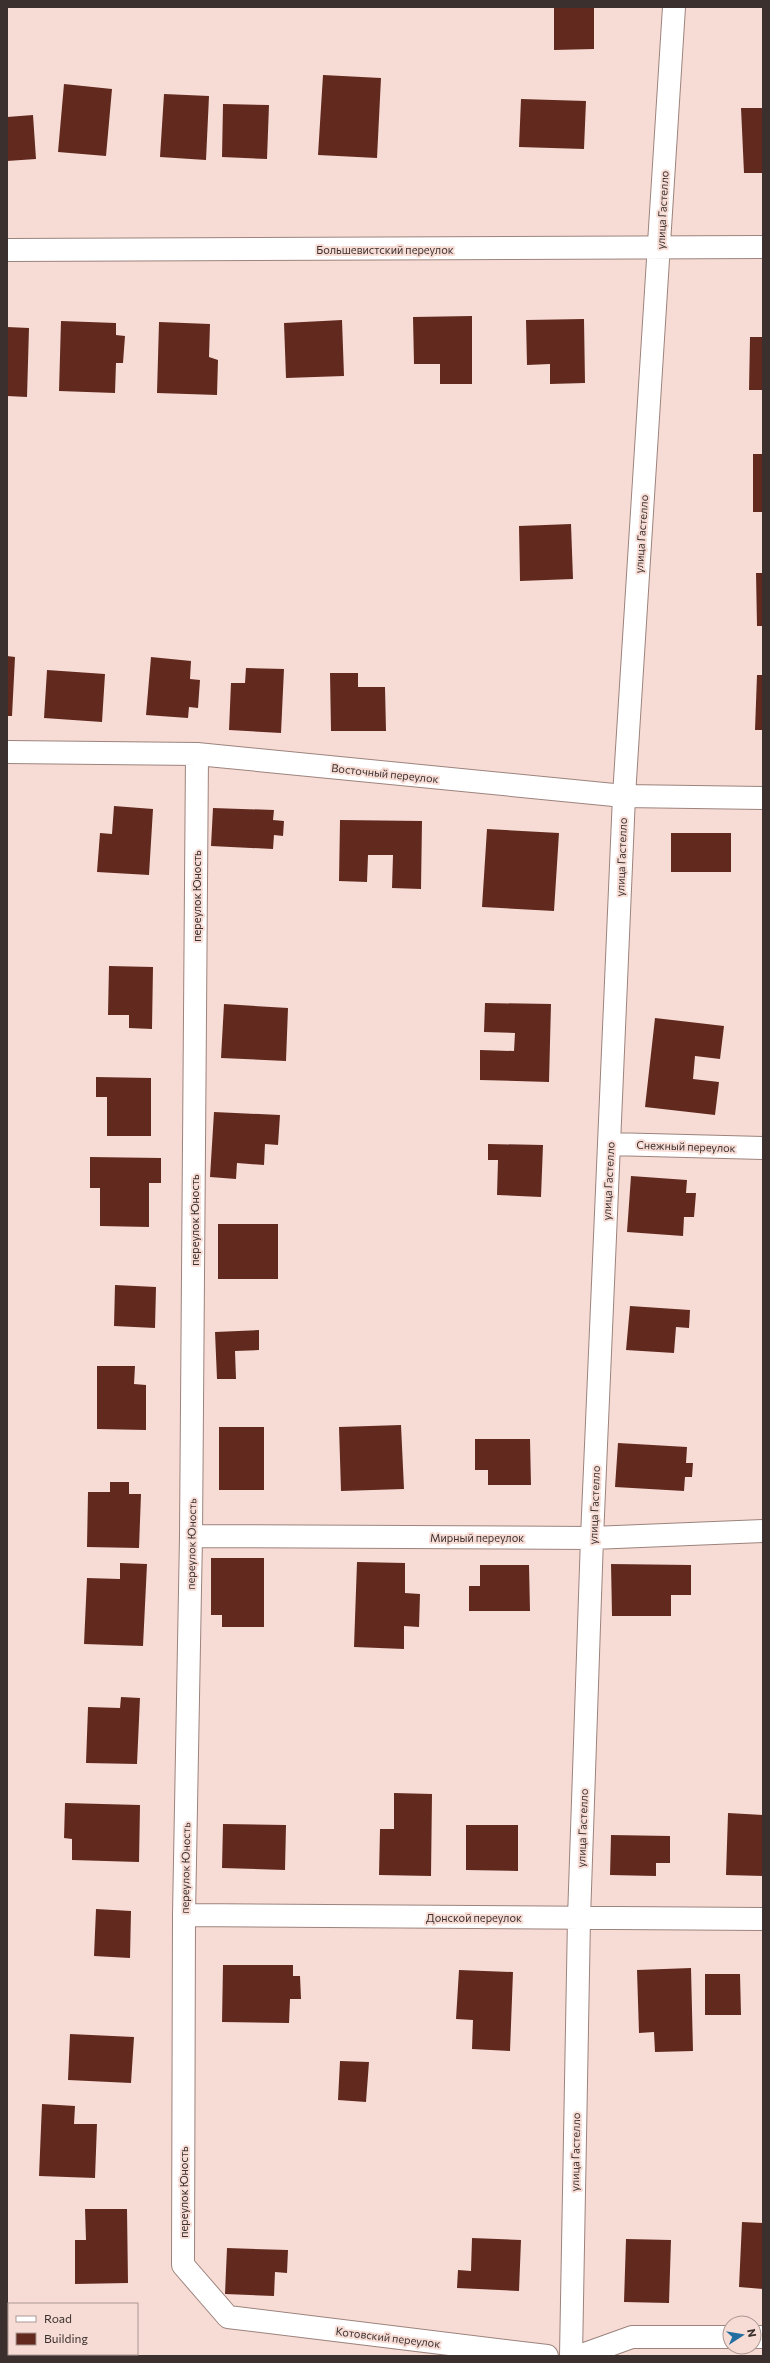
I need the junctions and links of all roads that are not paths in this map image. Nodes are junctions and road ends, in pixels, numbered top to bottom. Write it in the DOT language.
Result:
graph roads {
  1 [pos="674,7"];
  2 [pos="763,247"];
  3 [pos="660,248"];
  4 [pos="7,250"];
  5 [pos="7,752"];
  6 [pos="197,754"];
  7 [pos="624,796"];
  8 [pos="763,798"];
  9 [pos="610,1144"];
  10 [pos="763,1148"];
  11 [pos="763,1531"];
  12 [pos="191,1536"];
  13 [pos="592,1538"];
  14 [pos="184,1915"];
  15 [pos="579,1918"];
  16 [pos="763,1919"];
  17 [pos="228,2317"];
  18 [pos="722,2337"];
  19 [pos="547,2356"];
  20 [pos="571,2356"];
  21 [pos="579,2356"];
  1 -- 3 [label="street, улица Гастелло"];
  2 -- 3 [label="street, Большевистский переулок"];
  3 -- 4 [label="street, Большевистский переулок"];
  3 -- 7 [label="street, улица Гастелло"];
  5 -- 6 [label="street, Восточный переулок"];
  6 -- 7 [label="street, Восточный переулок"];
  6 -- 12 [label="street, переулок Юность"];
  7 -- 8 [label="street, Восточный переулок"];
  7 -- 9 [label="street, улица Гастелло"];
  9 -- 10 [label="street, Снежный переулок"];
  9 -- 13 [label="street, улица Гастелло"];
  11 -- 13 [label="street, Мирный переулок"];
  12 -- 13 [label="street, Мирный переулок"];
  12 -- 14 [label="street, переулок Юность"];
  13 -- 15 [label="street, улица Гастелло"];
  14 -- 15 [label="street, Донской переулок"];
  14 -- 17 [label="street, переулок Юность"];
  15 -- 16 [label="street, Донской переулок"];
  15 -- 20 [label="street, улица Гастелло"];
  17 -- 19 [label="street, Котовский переулок"];
  18 -- 21 [label="street"];
}
